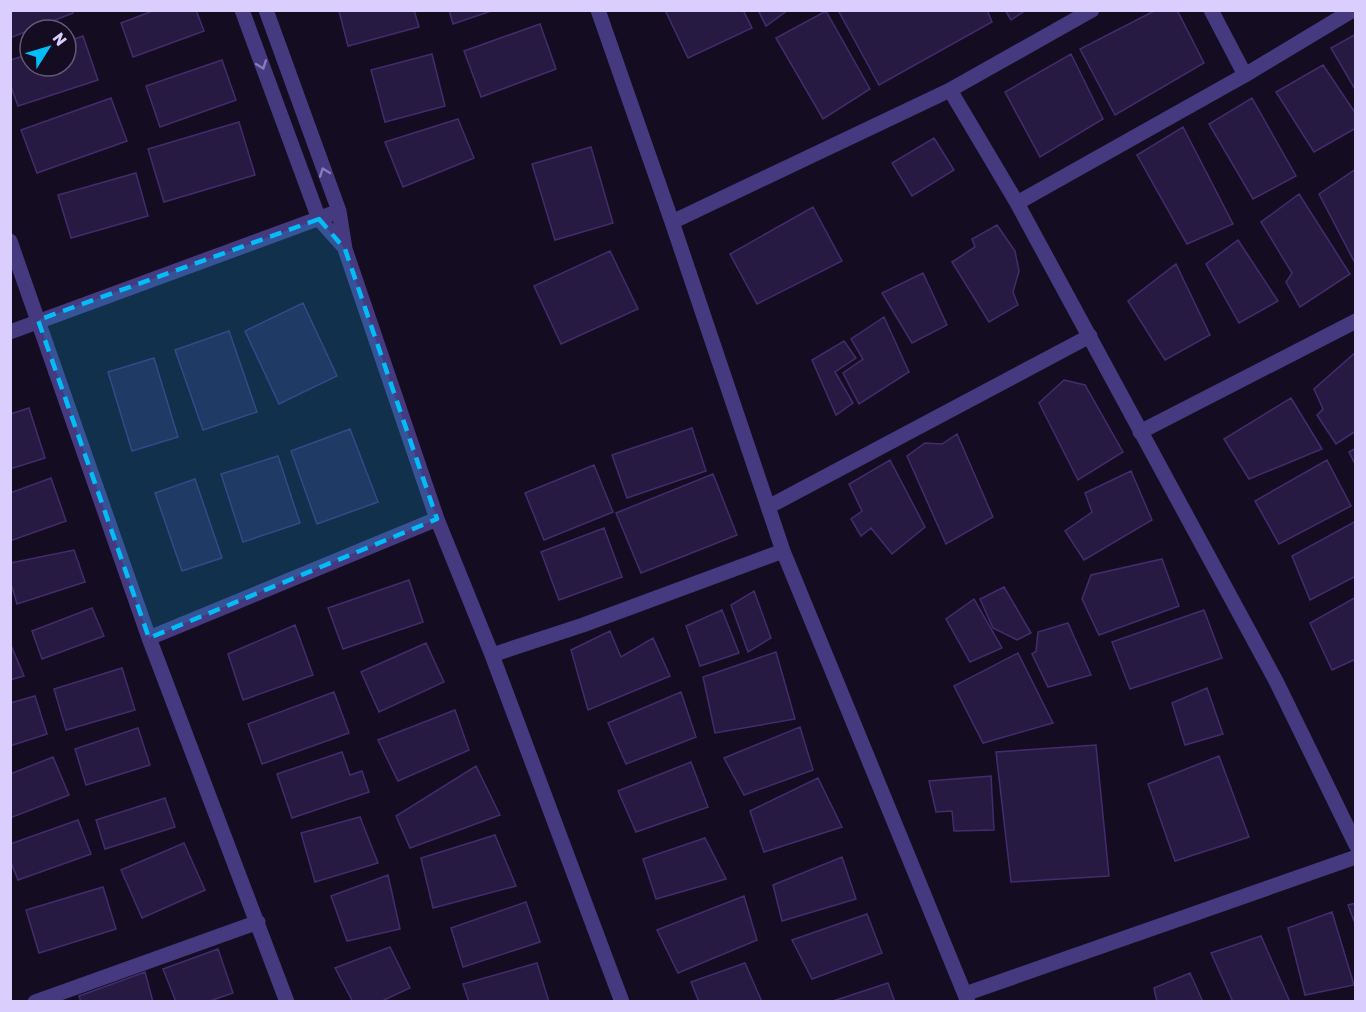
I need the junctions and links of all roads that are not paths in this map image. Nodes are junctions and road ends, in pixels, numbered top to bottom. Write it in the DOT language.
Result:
graph roads {
  1 [pos="242,10"];
  2 [pos="266,10"];
  3 [pos="598,10"];
  4 [pos="1092,10"];
  5 [pos="1211,10"];
  6 [pos="1353,10"];
  7 [pos="1245,75"];
  8 [pos="950,90"];
  9 [pos="1017,203"];
  10 [pos="339,211"];
  11 [pos="319,219"];
  12 [pos="672,222"];
  13 [pos="10,241"];
  14 [pos="345,249"];
  15 [pos="38,321"];
  16 [pos="1356,321"];
  17 [pos="10,332"];
  18 [pos="1089,336"];
  19 [pos="1140,432"];
  20 [pos="768,507"];
  21 [pos="437,519"];
  22 [pos="783,551"];
  23 [pos="149,638"];
  24 [pos="492,655"];
  25 [pos="1356,845"];
  26 [pos="1356,857"];
  27 [pos="258,922"];
  28 [pos="966,998"];
  29 [pos="35,1002"];
  30 [pos="287,1002"];
  31 [pos="622,1002"];
  1 -- 11 [label="street, one-way"];
  10 -- 2 [label="street, one-way"];
  3 -- 12 [label="street"];
  4 -- 8 [label="street"];
  5 -- 7 [label="street"];
  6 -- 7 [label="street"];
  7 -- 9 [label="street"];
  8 -- 9 [label="street"];
  8 -- 12 [label="street"];
  9 -- 18 [label="street"];
  10 -- 11 [label="street"];
  10 -- 14 [label="street"];
  11 -- 14 [label="street"];
  11 -- 15 [label="street"];
  12 -- 20 [label="street"];
  13 -- 15 [label="street"];
  14 -- 21 [label="street"];
  15 -- 17 [label="street"];
  15 -- 23 [label="street"];
  16 -- 19 [label="street"];
  18 -- 19 [label="street"];
  18 -- 20 [label="street"];
  19 -- 25 [label="street"];
  20 -- 22 [label="street"];
  21 -- 23 [label="street"];
  21 -- 24 [label="street"];
  22 -- 24 [label="street"];
  22 -- 28 [label="street"];
  23 -- 27 [label="street"];
  24 -- 31 [label="street"];
  26 -- 28 [label="street"];
  27 -- 29 [label="street"];
  27 -- 30 [label="street"];
}
